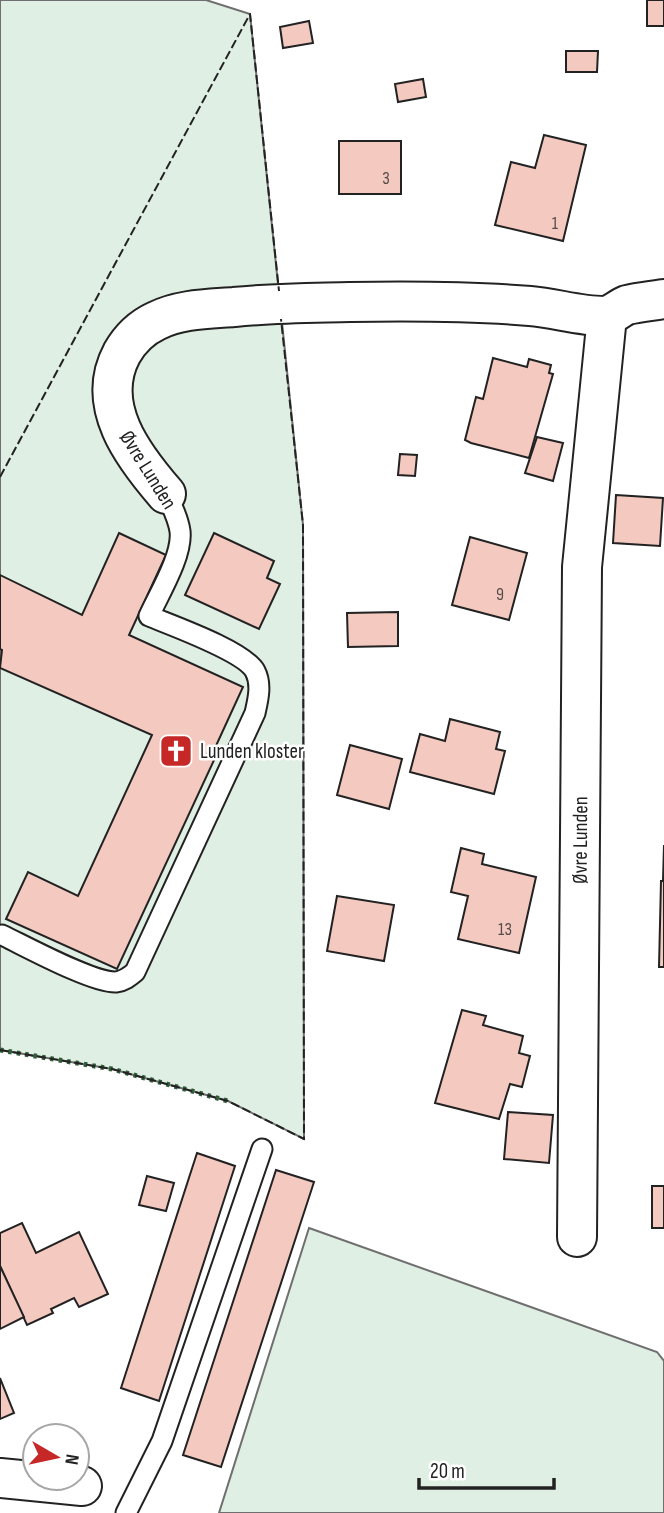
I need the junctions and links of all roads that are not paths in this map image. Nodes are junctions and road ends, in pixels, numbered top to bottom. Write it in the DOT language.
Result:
graph roads {
  1 [pos="664,299"];
  2 [pos="607,316"];
  3 [pos="166,494"];
  4 [pos="2,935"];
  5 [pos="262,1149"];
  6 [pos="578,1237"];
  7 [pos="0,1478"];
  8 [pos="21,1480"];
  9 [pos="126,1513"];
  1 -- 2 [label="street, Øvre Lunden"];
  2 -- 3 [label="street, Øvre Lunden"];
  2 -- 6 [label="street, Øvre Lunden"];
  3 -- 4 [label="lane, Øvre Lunden"];
  5 -- 9 [label="lane"];
  7 -- 8 [label="street"];
}
